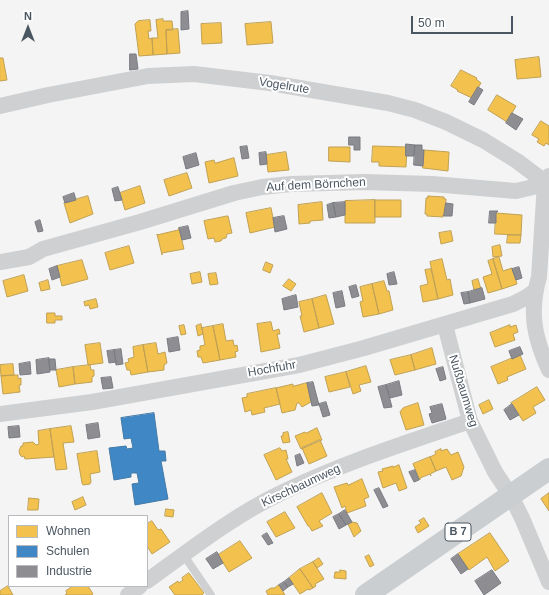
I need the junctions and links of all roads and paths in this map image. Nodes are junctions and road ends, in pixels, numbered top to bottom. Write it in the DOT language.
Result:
graph roads {
  1 [pos="0,106"];
  2 [pos="548,181"];
  3 [pos="0,262"];
  4 [pos="535,291"];
  5 [pos="445,325"];
  6 [pos="549,370"];
  7 [pos="0,414"];
  8 [pos="470,421"];
  9 [pos="549,469"];
  10 [pos="511,496"];
  11 [pos="183,554"];
  12 [pos="148,580"];
  13 [pos="549,582"];
  14 [pos="139,587"];
  15 [pos="128,595"];
  16 [pos="211,595"];
  17 [pos="366,595"];
  1 -- 2 [label="street, Vogelrute"];
  2 -- 3 [label="street, Auf dem Börnchen"];
  2 -- 4 [label="street"];
  4 -- 5 [label="street, Hochfuhr"];
  4 -- 6 [label="street"];
  5 -- 7 [label="street, Hochfuhr"];
  5 -- 8 [label="street, Nußbaumweg"];
  8 -- 10 [label="street, Nußbaumweg"];
  8 -- 11 [label="street, Kirschbaumweg"];
  9 -- 10 [label="main road, B 7"];
  10 -- 13 [label="street, Nußbaumweg"];
  10 -- 17 [label="main road, B 7"];
  11 -- 12 [label="street, Kirschbaumweg"];
  11 -- 16 [label="lane"];
  14 -- 15 [label="street"];
}
